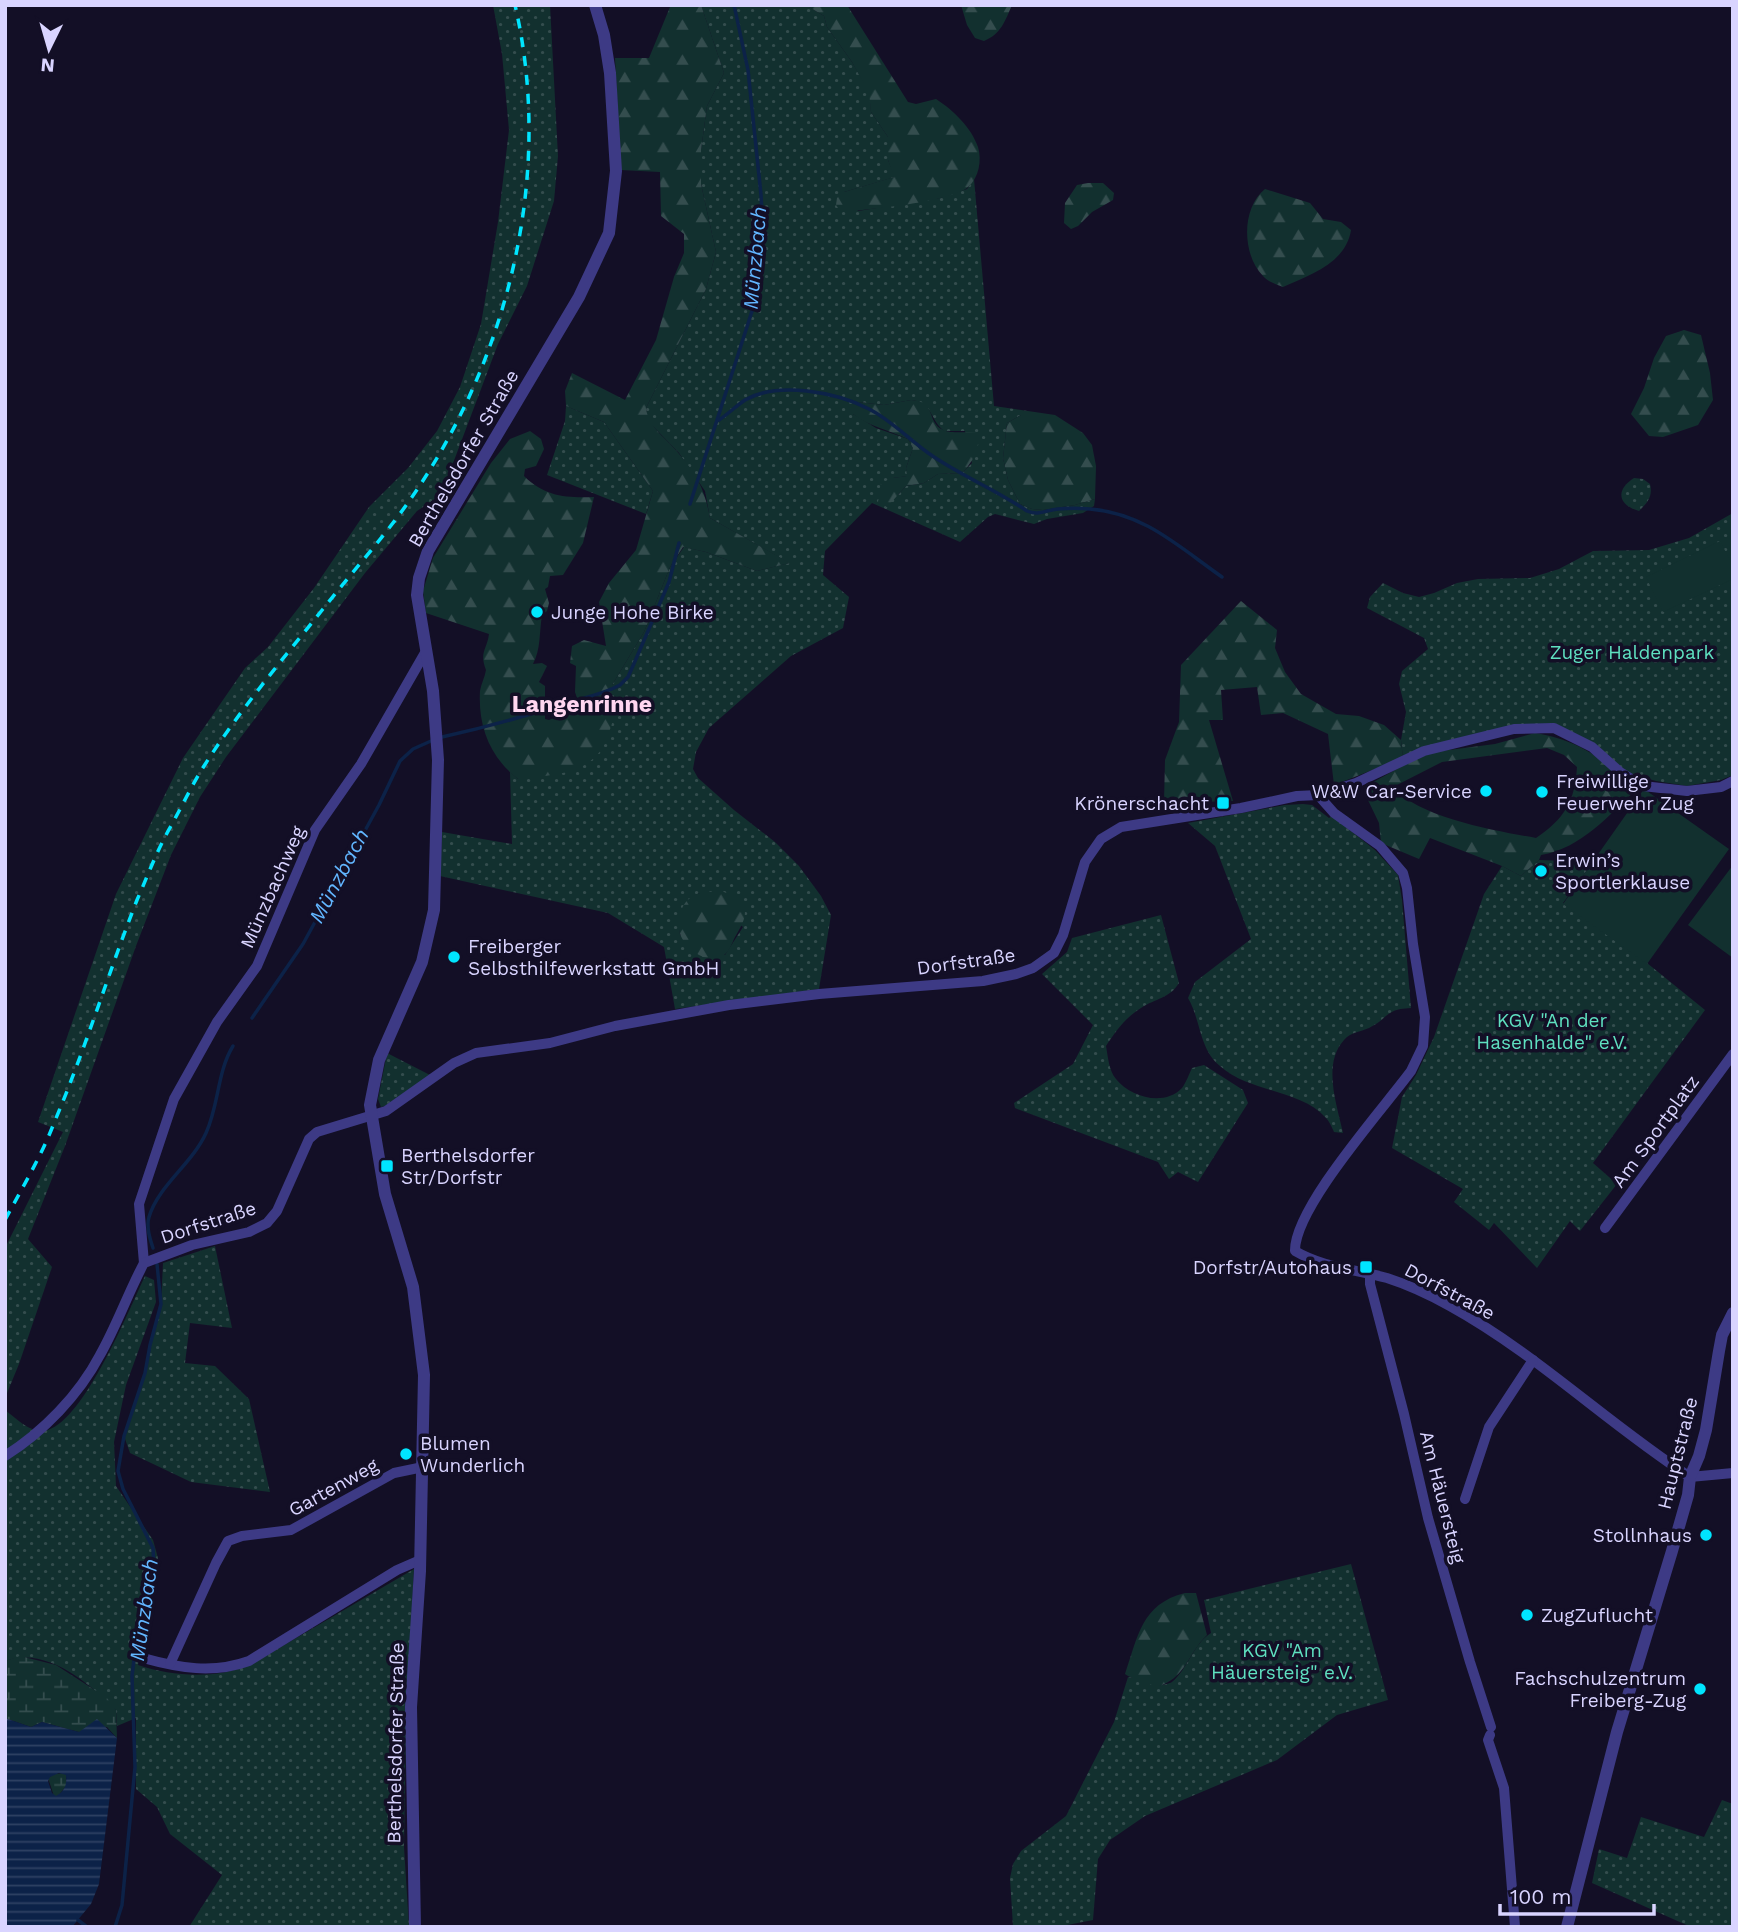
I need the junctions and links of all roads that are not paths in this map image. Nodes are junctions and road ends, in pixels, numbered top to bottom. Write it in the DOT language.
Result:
graph roads {
  1 [pos="595,5"];
  2 [pos="426,651"];
  3 [pos="1733,781"];
  4 [pos="1318,795"];
  5 [pos="1733,1054"];
  6 [pos="371,1116"];
  7 [pos="1605,1228"];
  8 [pos="147,1261"];
  9 [pos="1370,1274"];
  10 [pos="1733,1313"];
  11 [pos="1533,1360"];
  12 [pos="5,1456"];
  13 [pos="423,1467"];
  14 [pos="1733,1473"];
  15 [pos="1690,1477"];
  16 [pos="1465,1499"];
  17 [pos="420,1560"];
  18 [pos="142,1658"];
  19 [pos="170,1664"];
  20 [pos="415,1927"];
  21 [pos="1515,1927"];
  22 [pos="1567,1927"];
  1 -- 2 [label="street, Berthelsdorfer Straße"];
  2 -- 6 [label="street, Berthelsdorfer Straße"];
  2 -- 8 [label="street, Münzbachweg"];
  3 -- 4 [label="street"];
  4 -- 6 [label="street, Dorfstraße"];
  4 -- 9 [label="street, Dorfstraße"];
  5 -- 7 [label="street, Am Sportplatz"];
  6 -- 8 [label="street, Dorfstraße"];
  6 -- 13 [label="street, Berthelsdorfer Straße"];
  8 -- 12 [label="street, Dorfstraße"];
  9 -- 11 [label="street, Dorfstraße"];
  9 -- 21 [label="street, Am Häuersteig"];
  10 -- 15 [label="street, Hauptstraße"];
  11 -- 15 [label="street, Dorfstraße"];
  11 -- 16 [label="street"];
  13 -- 17 [label="street, Berthelsdorfer Straße"];
  13 -- 19 [label="street, Gartenweg"];
  14 -- 15 [label="street"];
  15 -- 22 [label="street, Hauptstraße"];
  17 -- 19 [label="street"];
  17 -- 20 [label="street, Berthelsdorfer Straße"];
  18 -- 19 [label="street"];
}
